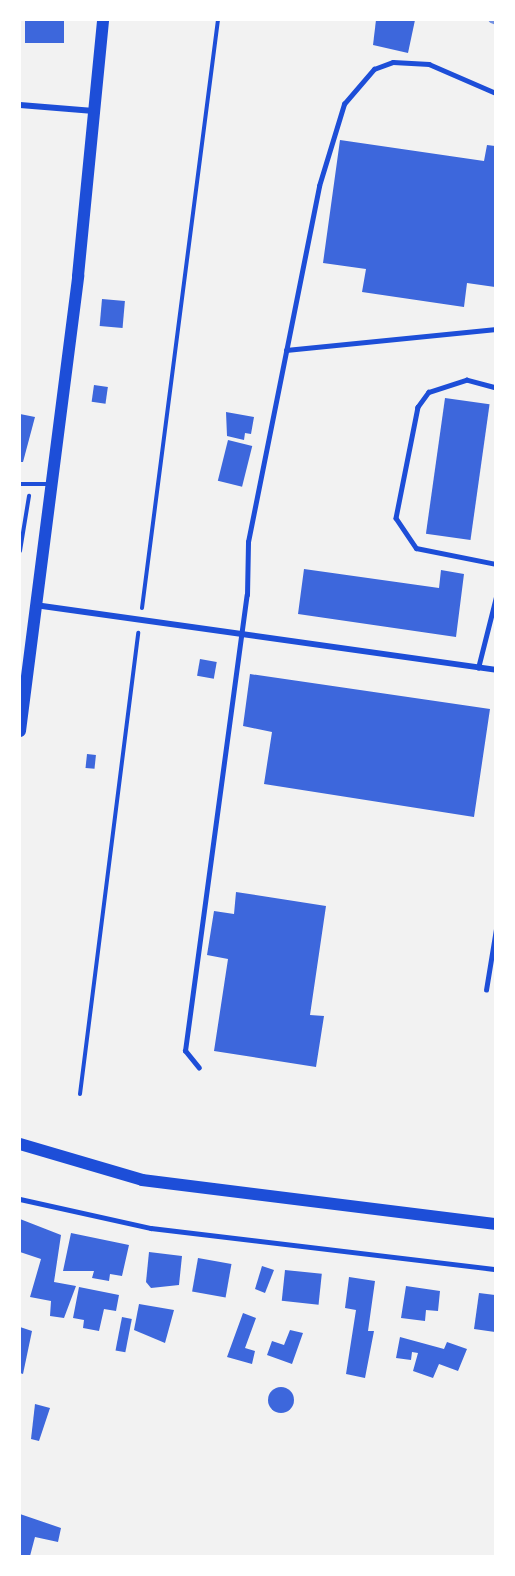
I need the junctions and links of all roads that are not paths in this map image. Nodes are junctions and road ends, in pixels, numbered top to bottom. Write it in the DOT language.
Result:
graph roads {
  1 [pos="104,20"];
  2 [pos="495,93"];
  3 [pos="20,105"];
  4 [pos="96,111"];
  5 [pos="495,329"];
  6 [pos="286,350"];
  7 [pos="495,388"];
  8 [pos="20,484"];
  9 [pos="50,484"];
  10 [pos="495,564"];
  11 [pos="495,597"];
  12 [pos="34,605"];
  13 [pos="242,632"];
  14 [pos="477,668"];
  15 [pos="495,670"];
  16 [pos="20,731"];
  17 [pos="495,929"];
  18 [pos="486,990"];
  19 [pos="199,1068"];
  20 [pos="20,1144"];
  21 [pos="20,1199"];
  22 [pos="495,1224"];
  23 [pos="495,1269"];
  1 -- 4 [label="main road"];
  2 -- 6 [label="lane"];
  3 -- 4 [label="street"];
  4 -- 9 [label="main road"];
  5 -- 6 [label="lane"];
  6 -- 13 [label="lane"];
  7 -- 10 [label="lane"];
  8 -- 9 [label="lane"];
  9 -- 12 [label="main road"];
  11 -- 14 [label="lane"];
  12 -- 13 [label="street"];
  12 -- 16 [label="main road"];
  13 -- 14 [label="street"];
  13 -- 19 [label="lane"];
  14 -- 15 [label="street"];
  17 -- 18 [label="lane"];
  20 -- 22 [label="main road"];
  21 -- 23 [label="lane"];
}
